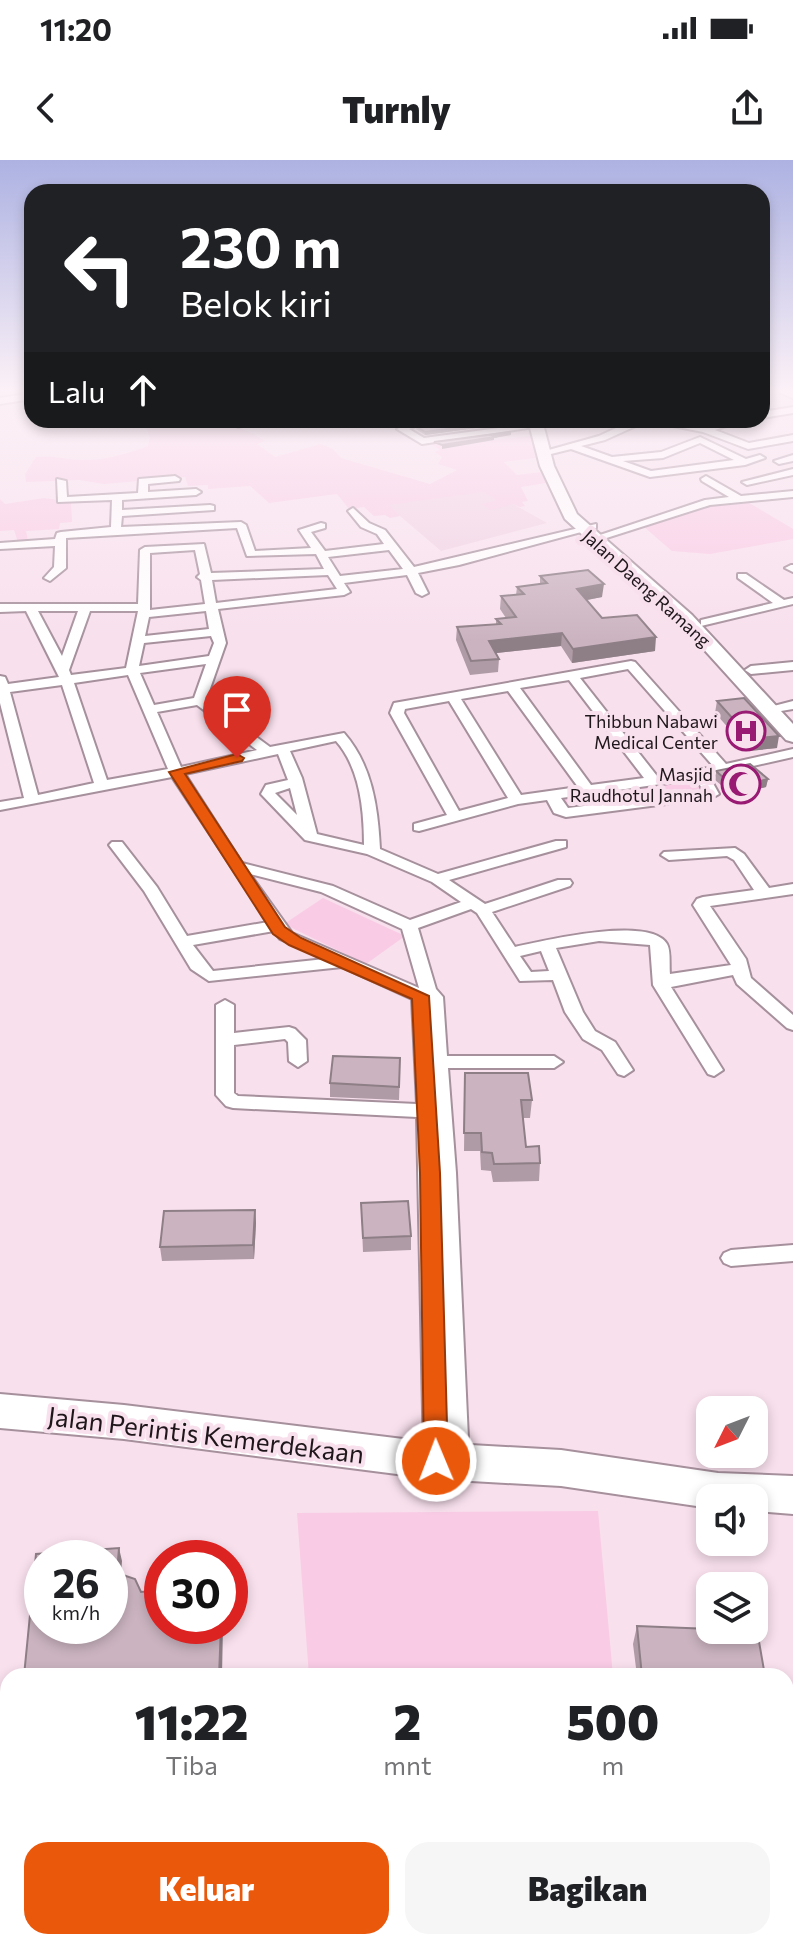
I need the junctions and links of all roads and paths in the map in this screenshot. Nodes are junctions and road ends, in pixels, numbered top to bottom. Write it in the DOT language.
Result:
graph roads {
  1 [pos="556,474"];
  2 [pos="706,474"];
  3 [pos="782,474"];
  4 [pos="175,479"];
  5 [pos="61,481"];
  6 [pos="99,484"];
  7 [pos="196,492"];
  8 [pos="793,494"];
  9 [pos="143,495"];
  10 [pos="117,497"];
  11 [pos="100,498"];
  12 [pos="768,498"];
  13 [pos="739,499"];
  14 [pos="210,508"];
  15 [pos="353,511"];
  16 [pos="117,513"];
  17 [pos="321,526"];
  18 [pos="116,530"];
  19 [pos="592,532"];
  20 [pos="60,542"];
  21 [pos="0,546"];
  22 [pos="392,546"];
  23 [pos="320,553"];
  24 [pos="411,571"];
  25 [pos="333,576"];
  26 [pos="742,576"];
  27 [pos="203,577"];
  28 [pos="50,578"];
  29 [pos="422,593"];
  30 [pos="787,602"];
  31 [pos="209,605"];
  32 [pos="30,607"];
  33 [pos="85,607"];
  34 [pos="0,608"];
  35 [pos="682,609"];
  36 [pos="144,611"];
  37 [pos="705,623"];
  38 [pos="216,632"];
  39 [pos="138,640"];
  40 [pos="718,645"];
  41 [pos="214,659"];
  42 [pos="793,666"];
  43 [pos="132,669"];
  44 [pos="751,670"];
  45 [pos="571,674"];
  46 [pos="65,675"];
  47 [pos="511,685"];
  48 [pos="1,686"];
  49 [pos="453,697"];
  50 [pos="199,701"];
  51 [pos="785,709"];
  52 [pos="148,710"];
  53 [pos="793,736"];
  54 [pos="275,750"];
  55 [pos="793,753"];
  56 [pos="722,768"];
  57 [pos="176,772"];
  58 [pos="701,774"];
  59 [pos="654,781"];
  60 [pos="296,782"];
  61 [pos="102,785"];
  62 [pos="587,789"];
  63 [pos="552,794"];
  64 [pos="517,800"];
  65 [pos="32,801"];
  66 [pos="0,806"];
  67 [pos="455,817"];
  68 [pos="419,827"];
  69 [pos="310,837"];
  70 [pos="561,844"];
  71 [pos="117,845"];
  72 [pos="372,851"];
  73 [pos="669,855"];
  74 [pos="236,866"];
  75 [pos="437,879"];
  76 [pos="564,883"];
  77 [pos="793,889"];
  78 [pos="763,891"];
  79 [pos="478,906"];
  80 [pos="276,926"];
  81 [pos="409,926"];
  82 [pos="184,941"];
  83 [pos="547,945"];
  84 [pos="510,953"];
  85 [pos="340,963"];
  86 [pos="740,969"];
  87 [pos="559,975"];
  88 [pos="662,985"];
  89 [pos="427,994"];
  90 [pos="225,1005"];
  91 [pos="793,1024"];
  92 [pos="226,1040"];
  93 [pos="298,1061"];
  94 [pos="438,1062"];
  95 [pos="554,1062"];
  96 [pos="624,1070"];
  97 [pos="714,1070"];
  98 [pos="432,1103"];
  99 [pos="793,1253"];
  100 [pos="731,1258"];
  101 [pos="0,1411"];
  102 [pos="446,1461"];
  103 [pos="793,1495"];
  1 -- 19 [label="main road, Jalan Daeng Ramang"];
  2 -- 13 [label="street"];
  3 -- 12 [label="street"];
  4 -- 9 [label="street"];
  5 -- 11 [label="street"];
  6 -- 11 [label="street"];
  7 -- 9 [label="street"];
  8 -- 12 [label="street"];
  9 -- 10 [label="street"];
  10 -- 11 [label="street"];
  10 -- 16 [label="street"];
  12 -- 13 [label="street"];
  13 -- 19 [label="street"];
  14 -- 16 [label="street"];
  15 -- 22 [label="street"];
  16 -- 18 [label="street"];
  17 -- 23 [label="street"];
  18 -- 20 [label="street"];
  18 -- 23 [label="street"];
  19 -- 24 [label="street"];
  19 -- 35 [label="main road, Jalan Daeng Ramang"];
  20 -- 21 [label="street"];
  20 -- 28 [label="street"];
  22 -- 23 [label="street"];
  22 -- 24 [label="street"];
  23 -- 25 [label="street"];
  24 -- 25 [label="street"];
  24 -- 29 [label="street"];
  25 -- 27 [label="street"];
  25 -- 31 [label="street"];
  26 -- 30 [label="street"];
  27 -- 31 [label="street"];
  27 -- 36 [label="street"];
  30 -- 37 [label="street"];
  31 -- 36 [label="street"];
  31 -- 38 [label="street"];
  32 -- 33 [label="street"];
  32 -- 34 [label="street"];
  32 -- 46 [label="street"];
  33 -- 36 [label="street"];
  33 -- 46 [label="street"];
  35 -- 37 [label="main road, Jalan Daeng Ramang"];
  35 -- 40 [label="main road, Jalan Daeng Ramang"];
  36 -- 39 [label="street"];
  37 -- 40 [label="main road, Jalan Daeng Ramang"];
  38 -- 39 [label="street"];
  38 -- 41 [label="street"];
  39 -- 43 [label="street"];
  40 -- 44 [label="main road, Jalan Daeng Ramang"];
  40 -- 51 [label="main road, Jalan Daeng Ramang"];
  41 -- 43 [label="street"];
  41 -- 50 [label="street"];
  42 -- 44 [label="street"];
  43 -- 46 [label="street"];
  43 -- 52 [label="street"];
  44 -- 51 [label="main road, Jalan Daeng Ramang"];
  45 -- 47 [label="street"];
  45 -- 56 [label="street"];
  45 -- 59 [label="street"];
  46 -- 48 [label="street"];
  46 -- 61 [label="street"];
  47 -- 49 [label="street"];
  47 -- 62 [label="street"];
  48 -- 65 [label="street"];
  49 -- 64 [label="street"];
  49 -- 67 [label="street"];
  50 -- 52 [label="street"];
  50 -- 54 [label="street"];
  51 -- 53 [label="main road, Jalan Daeng Ramang"];
  52 -- 57 [label="street"];
  54 -- 57 [label="street"];
  54 -- 60 [label="street"];
  54 -- 72 [label="street"];
  55 -- 56 [label="street"];
  56 -- 58 [label="street"];
  57 -- 61 [label="street"];
  57 -- 74 [label="street"];
  58 -- 59 [label="street"];
  58 -- 63 [label="street"];
  59 -- 62 [label="street"];
  60 -- 69 [label="street"];
  60 -- 69 [label="street"];
  61 -- 65 [label="street"];
  62 -- 63 [label="street"];
  63 -- 64 [label="street"];
  64 -- 67 [label="street"];
  65 -- 66 [label="street"];
  67 -- 68 [label="street"];
  69 -- 72 [label="street"];
  70 -- 75 [label="street"];
  71 -- 82 [label="street"];
  72 -- 75 [label="street"];
  73 -- 78 [label="street"];
  74 -- 80 [label="street"];
  74 -- 81 [label="street"];
  75 -- 79 [label="street"];
  76 -- 79 [label="street"];
  77 -- 78 [label="street"];
  78 -- 86 [label="street"];
  79 -- 81 [label="street"];
  79 -- 84 [label="street"];
  80 -- 82 [label="street"];
  80 -- 85 [label="street"];
  81 -- 89 [label="street"];
  82 -- 85 [label="street"];
  83 -- 84 [label="street"];
  83 -- 87 [label="street"];
  83 -- 88 [label="street"];
  84 -- 87 [label="street"];
  85 -- 89 [label="street"];
  86 -- 88 [label="street"];
  86 -- 91 [label="street"];
  87 -- 96 [label="street"];
  88 -- 97 [label="street"];
  89 -- 94 [label="street"];
  89 -- 98 [label="street"];
  90 -- 92 [label="street"];
  92 -- 93 [label="street"];
  92 -- 98 [label="street"];
  94 -- 95 [label="street"];
  94 -- 98 [label="street"];
  98 -- 102 [label="street"];
  99 -- 100 [label="street"];
  101 -- 102 [label="highway, Jalan Perintis Kemerdekaan"];
  102 -- 103 [label="highway, Jalan Perintis Kemerdekaan"];
}
